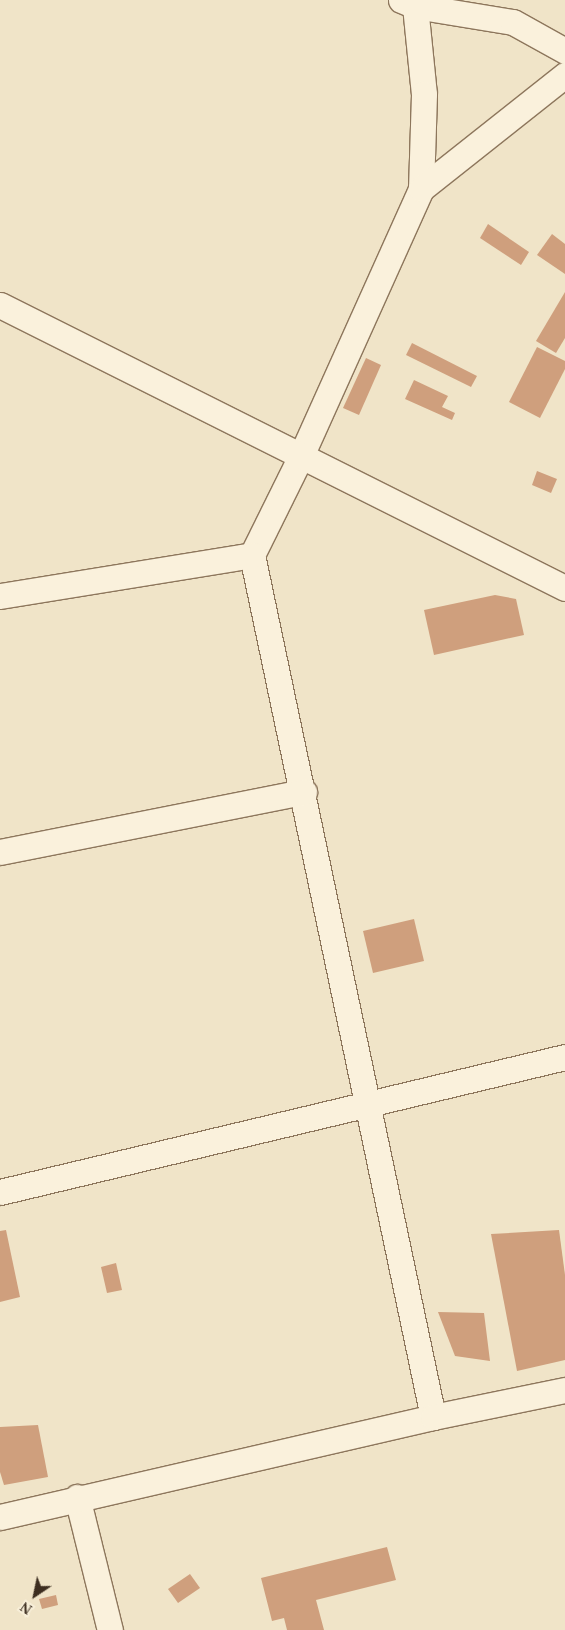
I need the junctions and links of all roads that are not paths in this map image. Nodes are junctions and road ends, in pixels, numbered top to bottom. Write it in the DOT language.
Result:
graph roads {
  1 [pos="408,3"];
  2 [pos="565,51"];
  3 [pos="565,76"];
  4 [pos="420,189"];
  5 [pos="0,305"];
  6 [pos="301,456"];
  7 [pos="252,555"];
  8 [pos="565,588"];
  9 [pos="0,596"];
  10 [pos="304,792"];
  11 [pos="0,852"];
  12 [pos="565,1058"];
  13 [pos="368,1106"];
  14 [pos="0,1192"];
  15 [pos="565,1390"];
  16 [pos="433,1417"];
  17 [pos="77,1497"];
  18 [pos="0,1516"];
  19 [pos="110,1630"];
  1 -- 2 [label="street"];
  1 -- 4 [label="street"];
  3 -- 4 [label="street"];
  4 -- 6 [label="street"];
  5 -- 6 [label="street"];
  6 -- 7 [label="street"];
  6 -- 8 [label="street"];
  7 -- 9 [label="street"];
  7 -- 10 [label="street"];
  10 -- 11 [label="street"];
  10 -- 13 [label="street"];
  12 -- 13 [label="street"];
  13 -- 14 [label="street"];
  13 -- 16 [label="street"];
  15 -- 16 [label="street"];
  16 -- 17 [label="street"];
  17 -- 18 [label="street"];
  17 -- 19 [label="street"];
}
